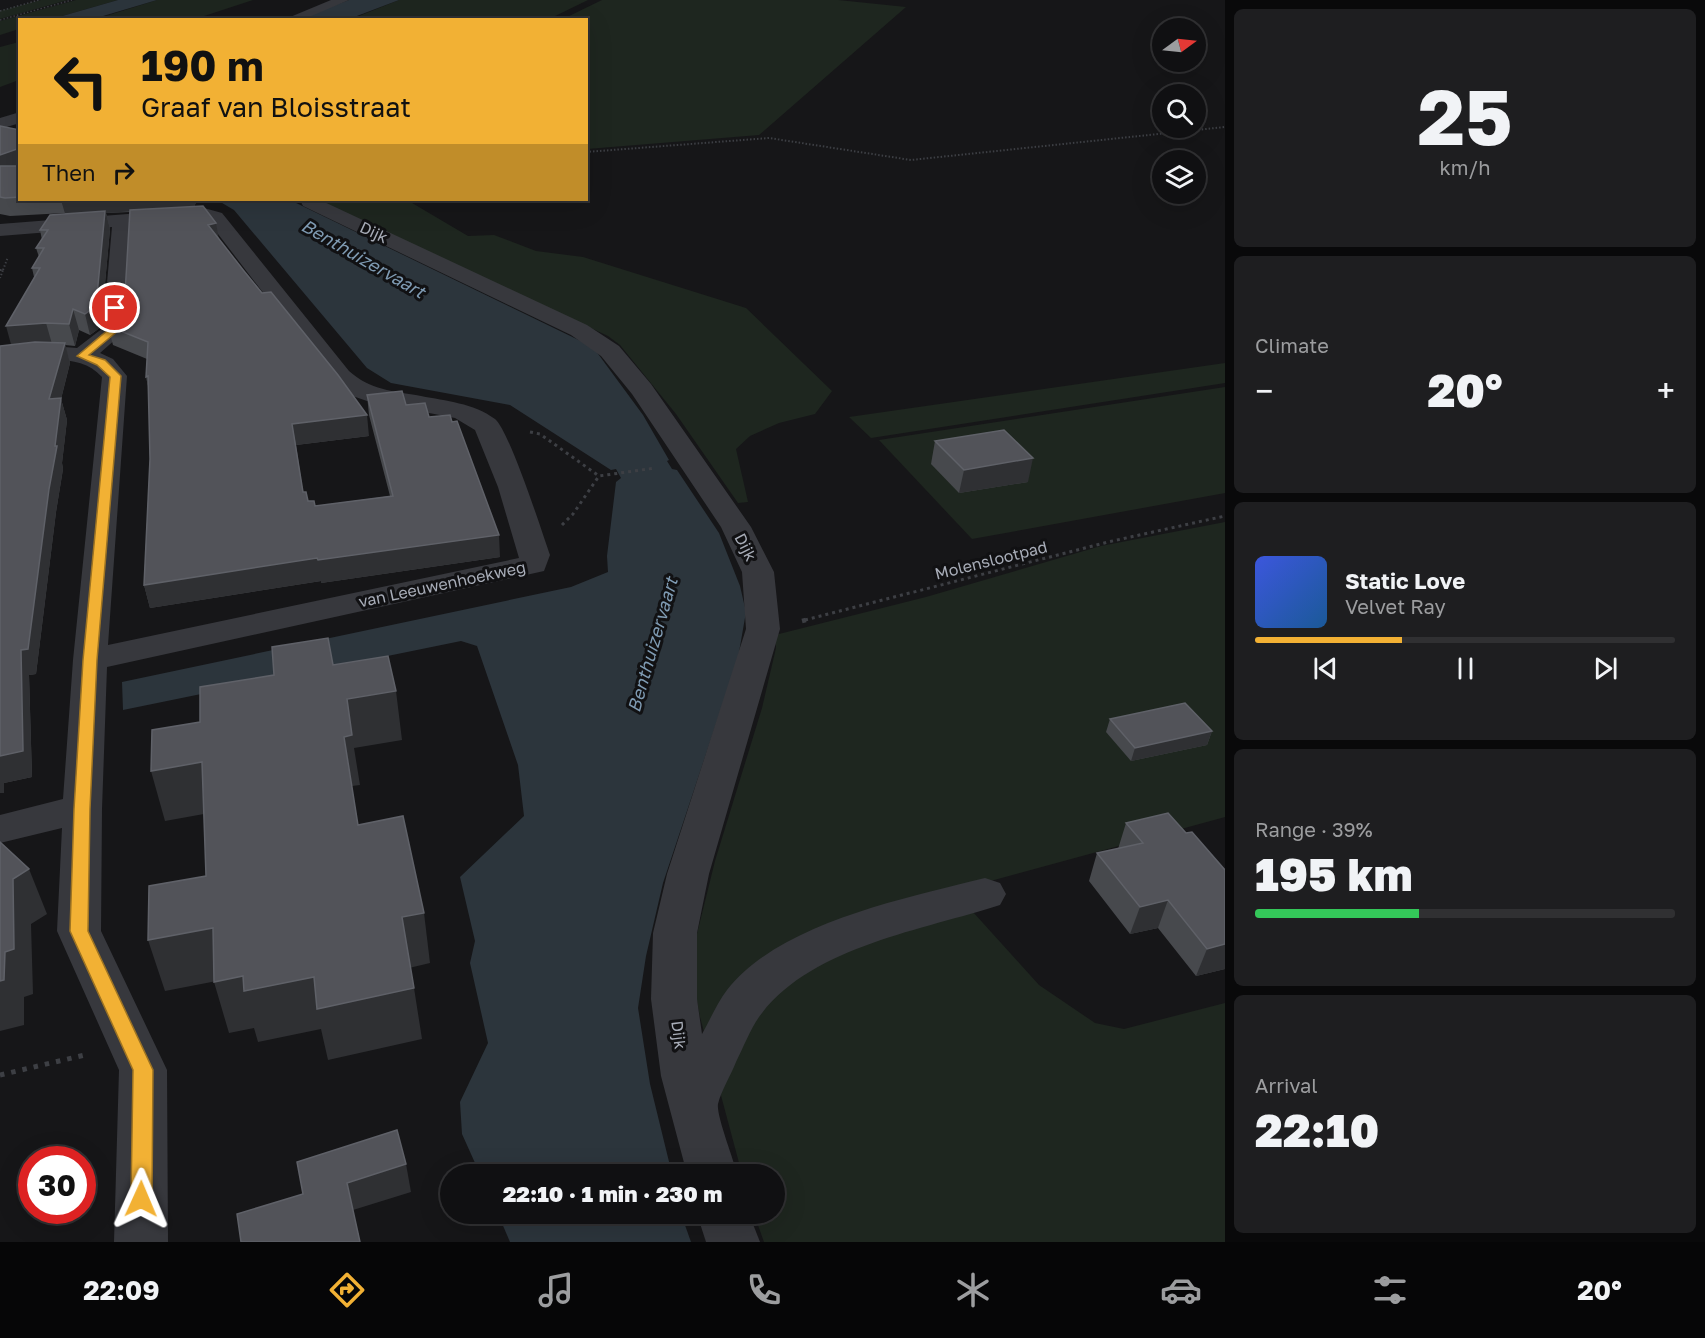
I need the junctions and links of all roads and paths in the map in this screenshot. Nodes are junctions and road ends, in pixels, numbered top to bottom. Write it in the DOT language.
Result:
graph roads {
  1 [pos="39,0"];
  2 [pos="72,0"];
  3 [pos="343,0"];
  4 [pos="0,11"];
  5 [pos="294,18"];
  6 [pos="0,20"];
  7 [pos="18,118"];
  8 [pos="0,124"];
  9 [pos="1225,127"];
  10 [pos="588,152"];
  11 [pos="310,201"];
  12 [pos="122,220"];
  13 [pos="0,230"];
  14 [pos="0,270"];
  15 [pos="0,278"];
  16 [pos="82,356"];
  17 [pos="0,358"];
  18 [pos="489,431"];
  19 [pos="661,467"];
  20 [pos="599,476"];
  21 [pos="1225,516"];
  22 [pos="529,537"];
  23 [pos="763,629"];
  24 [pos="90,660"];
  25 [pos="82,809"];
  26 [pos="0,829"];
  27 [pos="985,894"];
  28 [pos="131,1044"];
  29 [pos="0,1076"];
  30 [pos="693,1106"];
  31 [pos="709,1164"];
  32 [pos="727,1224"];
  33 [pos="141,1242"];
  34 [pos="733,1242"];
  1 -- 4 [label="path"];
  2 -- 6 [label="path"];
  3 -- 5 [label="street"];
  7 -- 8 [label="street"];
  9 -- 10 [label="path"];
  11 -- 23 [label="street, Dijk"];
  12 -- 13 [label="street"];
  12 -- 16 [label="street"];
  12 -- 18 [label="street"];
  14 -- 15 [label="path"];
  16 -- 17 [label="street"];
  16 -- 24 [label="street"];
  18 -- 20 [label="path"];
  18 -- 22 [label="street, van Leeuwenhoekweg"];
  19 -- 20 [label="path"];
  20 -- 22 [label="path"];
  21 -- 23 [label="path, Molenslootpad"];
  22 -- 24 [label="street, van Leeuwenhoekweg"];
  23 -- 30 [label="street, Dijk"];
  24 -- 25 [label="street"];
  25 -- 26 [label="street"];
  25 -- 28 [label="street"];
  27 -- 30 [label="street"];
  28 -- 29 [label="path"];
  28 -- 33 [label="street"];
  30 -- 31 [label="street, Dijk"];
  32 -- 34 [label="street"];
}
